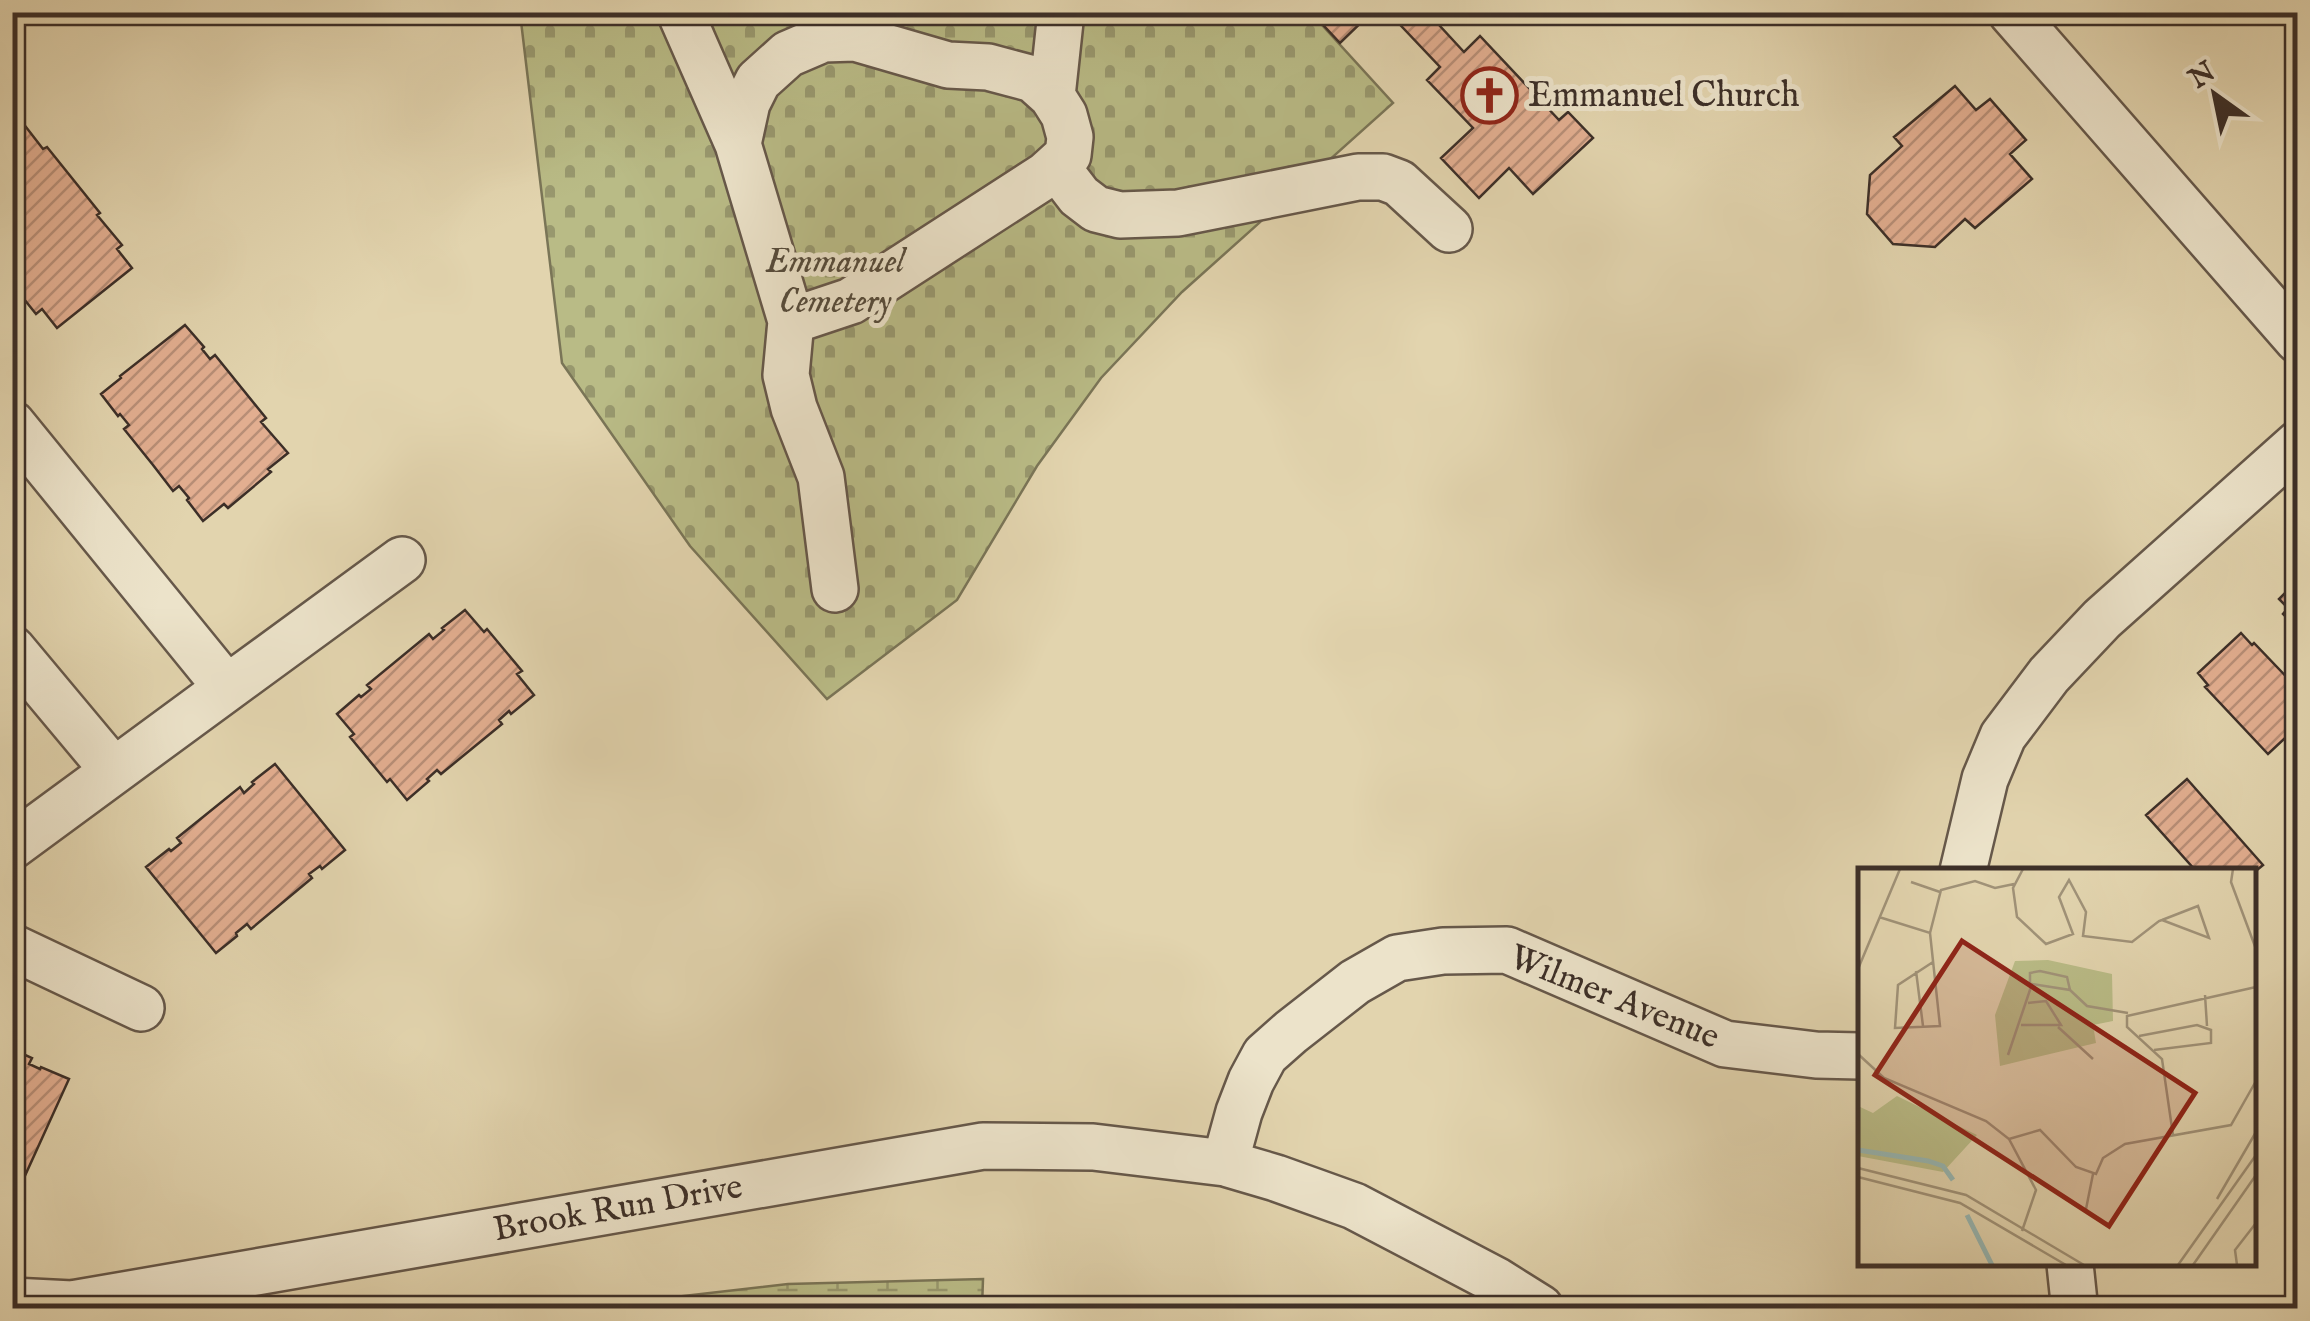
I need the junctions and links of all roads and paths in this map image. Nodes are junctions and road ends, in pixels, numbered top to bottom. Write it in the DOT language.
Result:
graph roads {
  1 [pos="680,12"];
  2 [pos="1061,12"];
  3 [pos="2011,12"];
  4 [pos="870,28"];
  5 [pos="1052,96"];
  6 [pos="738,144"];
  7 [pos="1056,166"];
  8 [pos="1449,229"];
  9 [pos="791,321"];
  10 [pos="2298,340"];
  11 [pos="12,424"];
  12 [pos="2298,444"];
  13 [pos="402,560"];
  14 [pos="835,589"];
  15 [pos="12,650"];
  16 [pos="227,688"];
  17 [pos="114,771"];
  18 [pos="12,846"];
  19 [pos="1964,868"];
  20 [pos="12,947"];
  21 [pos="141,1008"];
  22 [pos="1858,1056"];
  23 [pos="1225,1163"];
  24 [pos="12,1302"];
  25 [pos="1540,1308"];
  1 -- 6 [label="street"];
  2 -- 5 [label="street"];
  3 -- 10 [label="street"];
  4 -- 5 [label="street"];
  4 -- 6 [label="street"];
  5 -- 7 [label="street"];
  6 -- 9 [label="street"];
  7 -- 8 [label="street"];
  7 -- 9 [label="street"];
  9 -- 14 [label="street"];
  11 -- 16 [label="street"];
  12 -- 19 [label="street"];
  13 -- 16 [label="street"];
  15 -- 17 [label="street"];
  16 -- 17 [label="street"];
  17 -- 18 [label="street"];
  20 -- 21 [label="street"];
  22 -- 23 [label="street, Wilmer Avenue"];
  23 -- 24 [label="street, Brook Run Drive"];
  23 -- 25 [label="street"];
}
